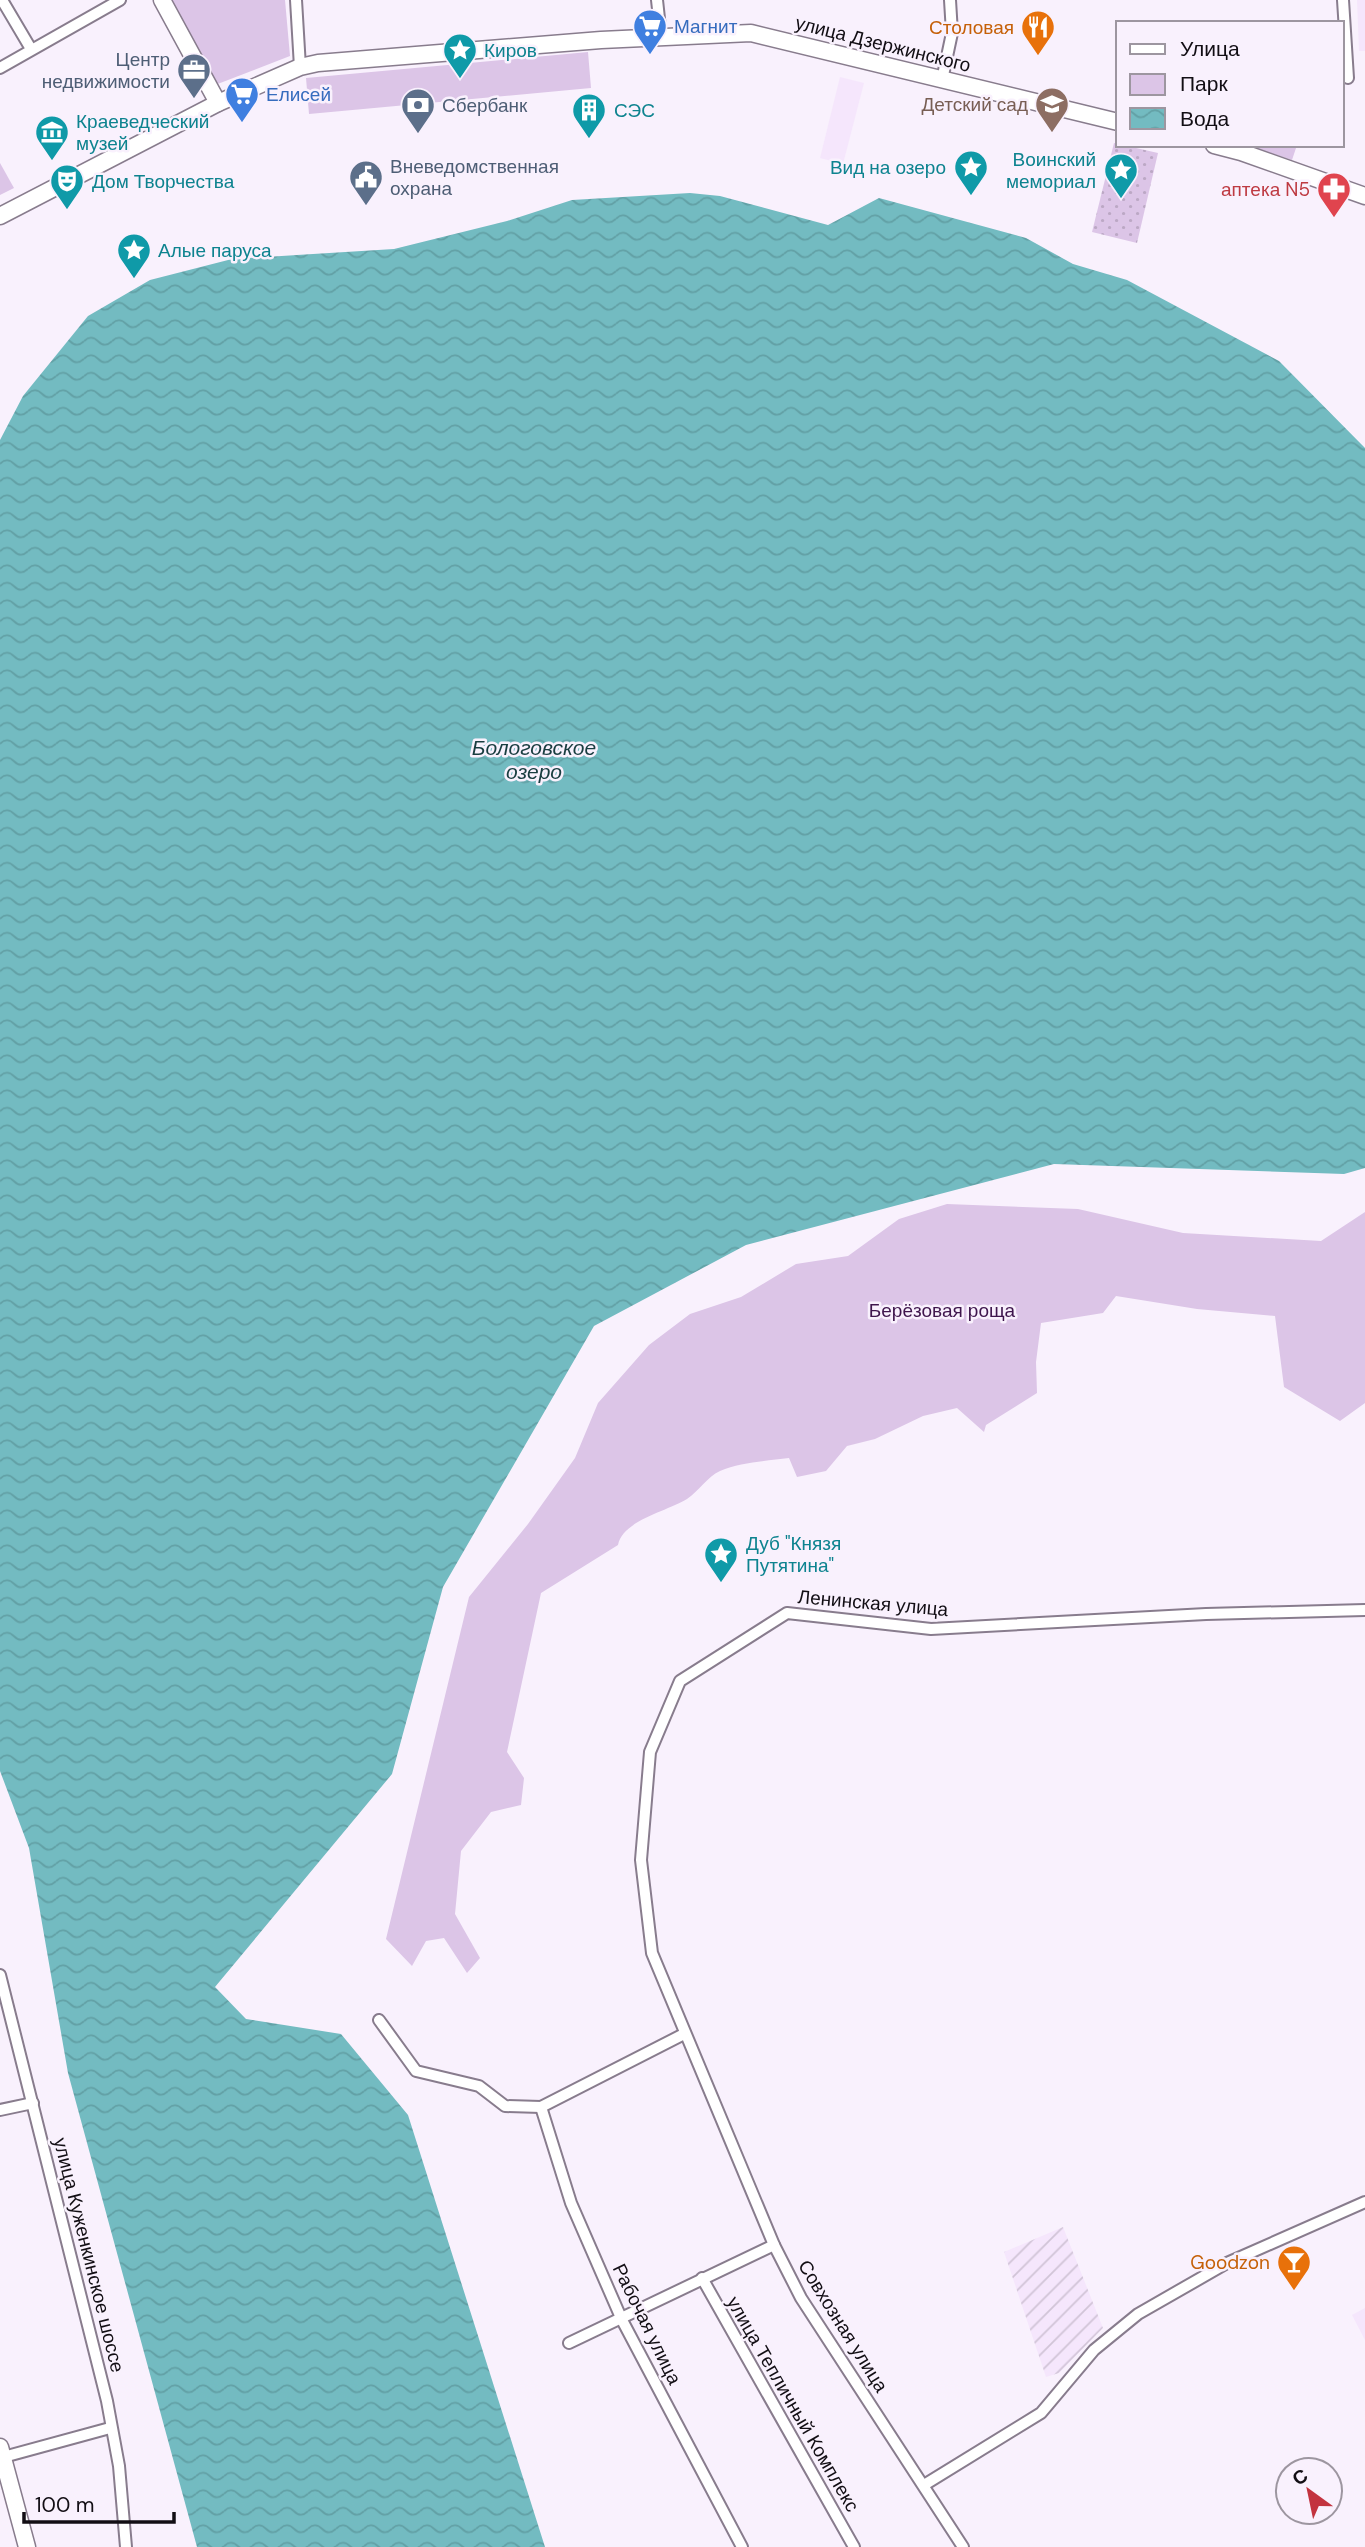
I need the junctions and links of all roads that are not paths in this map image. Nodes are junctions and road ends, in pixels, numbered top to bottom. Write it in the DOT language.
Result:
graph roads {
  1 [pos="2,0"];
  2 [pos="120,0"];
  3 [pos="162,0"];
  4 [pos="296,0"];
  5 [pos="657,0"];
  6 [pos="950,0"];
  7 [pos="1343,0"];
  8 [pos="661,37"];
  9 [pos="31,49"];
  10 [pos="300,67"];
  11 [pos="0,68"];
  12 [pos="1348,78"];
  13 [pos="943,80"];
  14 [pos="218,103"];
  15 [pos="1116,122"];
  16 [pos="1222,147"];
  17 [pos="1365,196"];
  18 [pos="0,216"];
  19 [pos="1365,1610"];
  20 [pos="0,1975"];
  21 [pos="379,2020"];
  22 [pos="684,2034"];
  23 [pos="33,2103"];
  24 [pos="541,2107"];
  25 [pos="0,2110"];
  26 [pos="1365,2202"];
  27 [pos="774,2245"];
  28 [pos="702,2278"];
  29 [pos="622,2320"];
  30 [pos="569,2343"];
  31 [pos="110,2428"];
  32 [pos="1,2454"];
  33 [pos="924,2484"];
  34 [pos="27,2547"];
  35 [pos="126,2547"];
  36 [pos="742,2547"];
  37 [pos="854,2547"];
  38 [pos="963,2547"];
  1 -- 9 [label="street"];
  2 -- 9 [label="street"];
  3 -- 14 [label="main road"];
  4 -- 10 [label="street"];
  5 -- 8 [label="street"];
  6 -- 13 [label="street"];
  7 -- 12 [label="street"];
  8 -- 10 [label="main road, улица Дзержинского"];
  8 -- 13 [label="main road, улица Дзержинского"];
  9 -- 11 [label="street"];
  10 -- 14 [label="main road, улица Дзержинского"];
  13 -- 15 [label="main road, улица Дзержинского"];
  14 -- 18 [label="main road, улица Дзержинского"];
  16 -- 17 [label="main road"];
  19 -- 22 [label="street, Ленинская улица"];
  20 -- 23 [label="street, улица Куженкинское шоссе"];
  21 -- 24 [label="street"];
  22 -- 24 [label="street"];
  22 -- 27 [label="street, Совхозная улица"];
  23 -- 25 [label="street"];
  23 -- 31 [label="street, улица Куженкинское шоссе"];
  24 -- 29 [label="street, Рабочая улица"];
  26 -- 33 [label="street"];
  27 -- 28 [label="street"];
  27 -- 33 [label="street, Совхозная улица"];
  28 -- 29 [label="street"];
  28 -- 37 [label="street, улица Тепличный Комплекс"];
  29 -- 30 [label="street"];
  29 -- 36 [label="street, Рабочая улица"];
  31 -- 32 [label="street"];
  31 -- 35 [label="street, улица Куженкинское шоссе"];
  32 -- 34 [label="main road"];
  33 -- 38 [label="street, Совхозная улица"];
}
